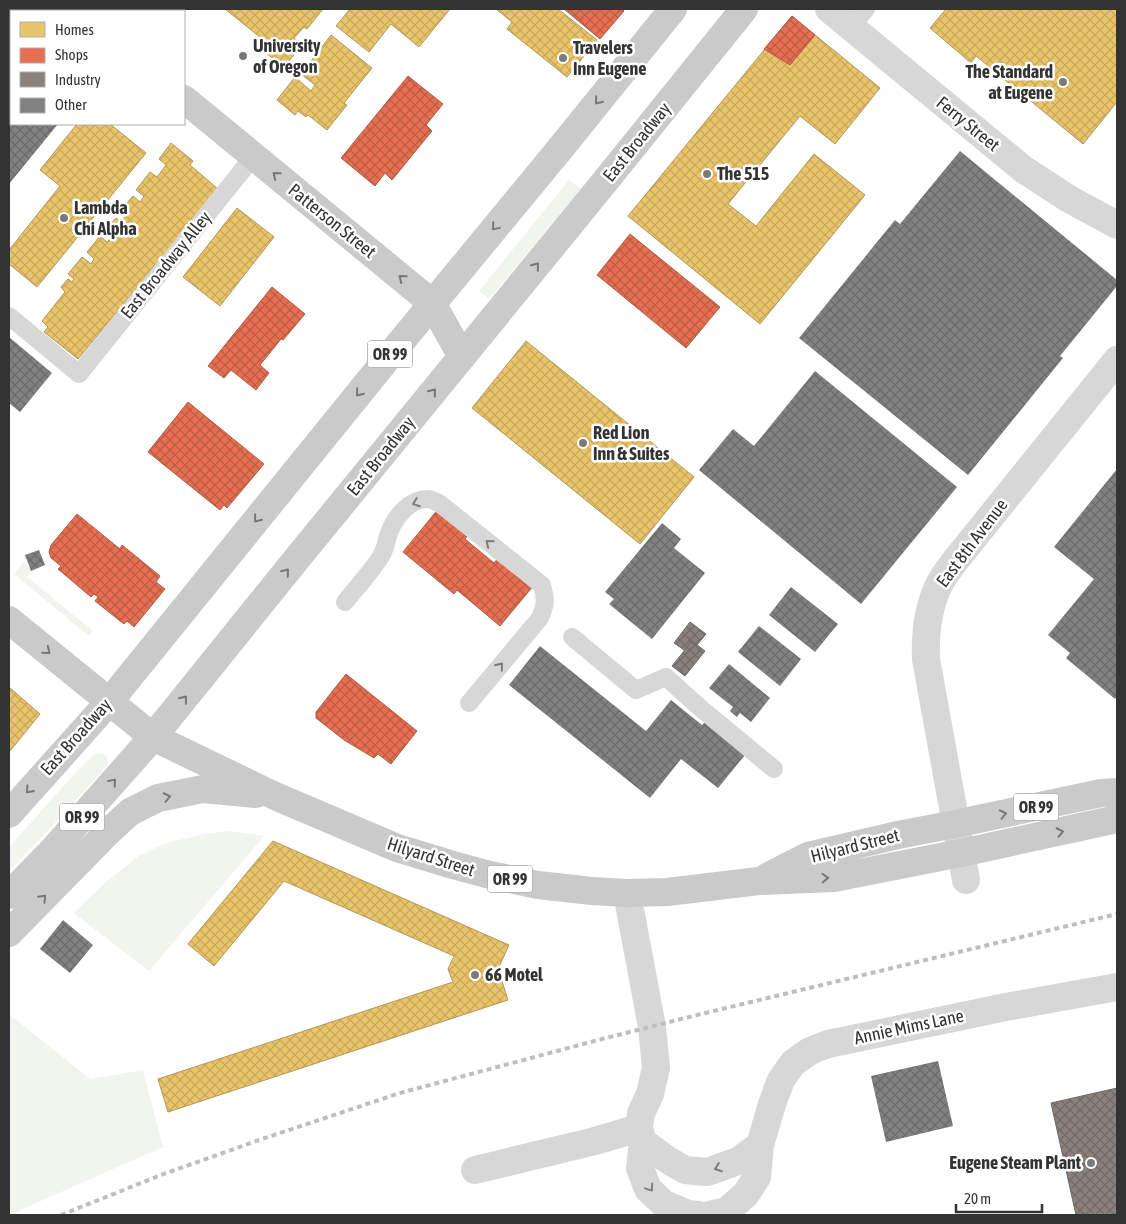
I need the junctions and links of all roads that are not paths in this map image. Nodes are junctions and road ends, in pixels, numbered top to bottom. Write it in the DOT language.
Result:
graph roads {
  1 [pos="673,9"];
  2 [pos="744,9"];
  3 [pos="829,9"];
  4 [pos="858,18"];
  5 [pos="185,100"];
  6 [pos="254,156"];
  7 [pos="1116,223"];
  8 [pos="432,303"];
  9 [pos="9,316"];
  10 [pos="462,357"];
  11 [pos="1117,360"];
  12 [pos="345,602"];
  13 [pos="9,620"];
  14 [pos="572,636"];
  15 [pos="109,702"];
  16 [pos="469,703"];
  17 [pos="153,736"];
  18 [pos="774,769"];
  19 [pos="1117,792"];
  20 [pos="275,796"];
  21 [pos="9,814"];
  22 [pos="1117,819"];
  23 [pos="956,824"];
  24 [pos="961,853"];
  25 [pos="758,880"];
  26 [pos="966,880"];
  27 [pos="627,893"];
  28 [pos="9,895"];
  29 [pos="9,933"];
  30 [pos="1117,987"];
  31 [pos="641,1135"];
  32 [pos="760,1145"];
  33 [pos="476,1170"];
  34 [pos="698,1215"];
  35 [pos="710,1215"];
  1 -- 8 [label="main road, East Broadway / OR 99, one-way"];
  10 -- 2 [label="main road, East Broadway, one-way"];
  3 -- 4 [label="street, Ferry Street"];
  4 -- 7 [label="street, Ferry Street"];
  5 -- 6 [label="main road, Patterson Street"];
  8 -- 6 [label="main road, Patterson Street, one-way"];
  6 -- 9 [label="lane, East Broadway Alley"];
  8 -- 10 [label="main road, Patterson Street"];
  8 -- 15 [label="main road, East Broadway / OR 99, one-way"];
  17 -- 10 [label="main road, East Broadway, one-way"];
  11 -- 23 [label="street, East 8th Avenue"];
  16 -- 12 [label="lane, one-way"];
  13 -- 15 [label="main road, one-way"];
  14 -- 18 [label="lane"];
  15 -- 17 [label="main road, Hilyard Street"];
  15 -- 21 [label="main road, East Broadway / OR 99, one-way"];
  17 -- 20 [label="main road, Hilyard Street / OR 99"];
  28 -- 17 [label="main road, East Broadway / OR 99, one-way"];
  23 -- 19 [label="main road, OR 99, one-way"];
  20 -- 27 [label="main road, Hilyard Street / OR 99"];
  29 -- 20 [label="main road, OR 99, one-way"];
  24 -- 22 [label="main road, OR 99, one-way"];
  23 -- 24 [label="street, East 8th Avenue"];
  23 -- 25 [label="main road, Hilyard Street / OR 99"];
  25 -- 24 [label="main road, Hilyard Street / OR 99, one-way"];
  24 -- 26 [label="street, East 8th Avenue"];
  25 -- 27 [label="main road, Hilyard Street / OR 99"];
  27 -- 31 [label="street"];
  30 -- 32 [label="street, Annie Mims Lane"];
  32 -- 31 [label="street, one-way"];
  31 -- 33 [label="street"];
  31 -- 34 [label="street, one-way"];
  32 -- 35 [label="street, Annie Mims Lane"];
}
